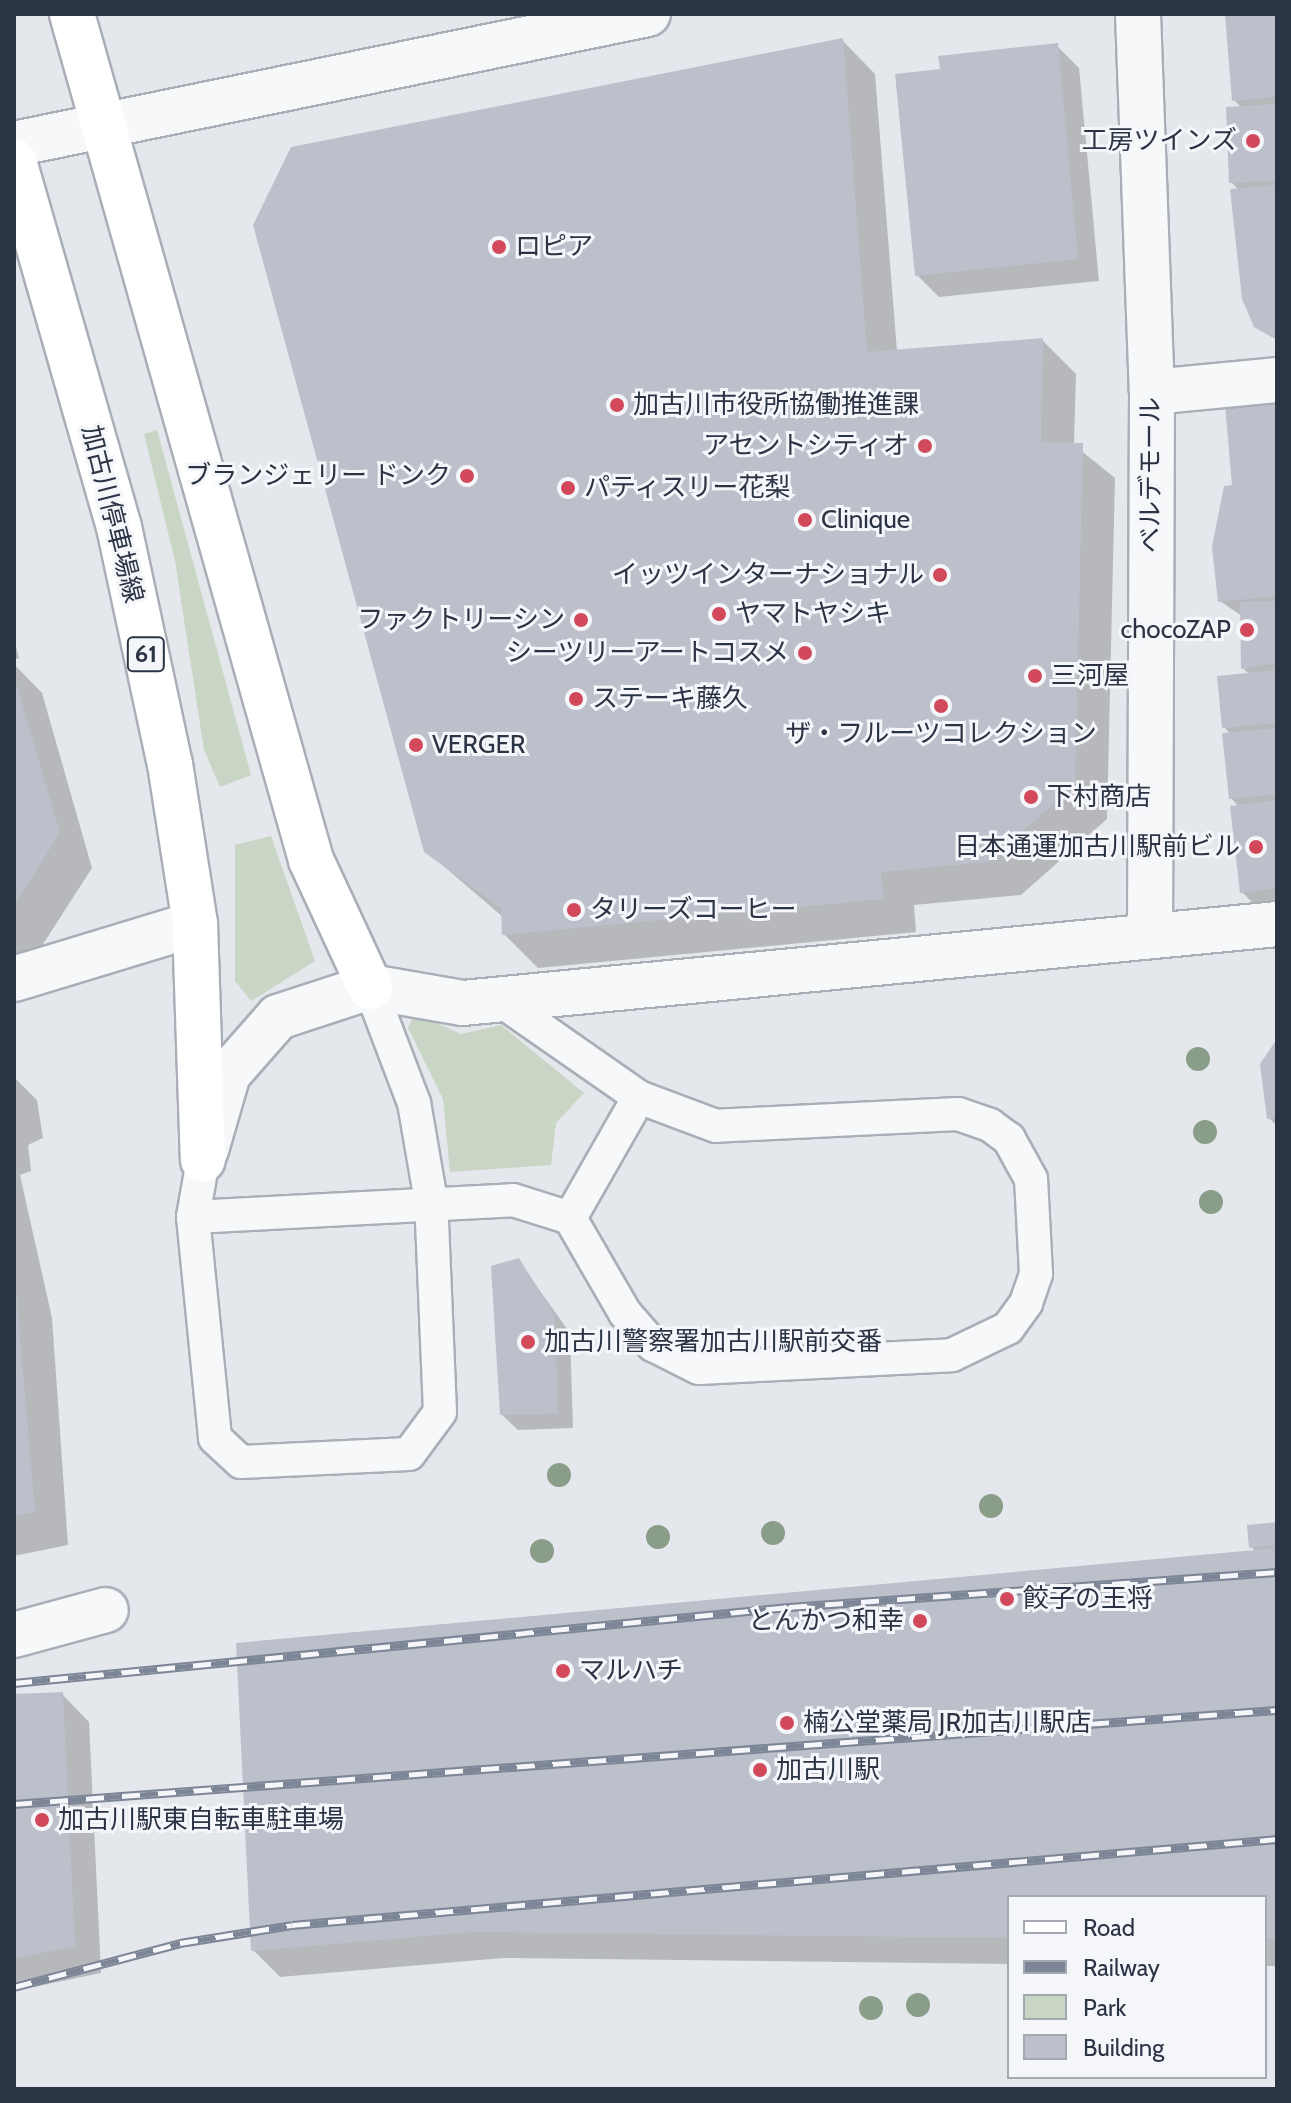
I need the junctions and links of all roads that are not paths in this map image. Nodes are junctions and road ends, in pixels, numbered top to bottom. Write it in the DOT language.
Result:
graph roads {
  1 [pos="72,14"];
  2 [pos="648,14"];
  3 [pos="1138,14"];
  4 [pos="104,121"];
  5 [pos="14,144"];
  6 [pos="14,161"];
  7 [pos="1277,380"];
  8 [pos="1152,392"];
  9 [pos="195,924"];
  10 [pos="1277,924"];
  11 [pos="1150,936"];
  12 [pos="14,979"];
  13 [pos="370,987"];
  14 [pos="497,998"];
  15 [pos="639,1097"];
  16 [pos="203,1160"];
  17 [pos="431,1201"];
  18 [pos="193,1217"];
  19 [pos="570,1218"];
  20 [pos="106,1610"];
  21 [pos="14,1635"];
  1 -- 4 [label="main road"];
  2 -- 4 [label="street"];
  3 -- 8 [label="street, ベルデモール"];
  4 -- 5 [label="street"];
  4 -- 13 [label="main road"];
  6 -- 9 [label="main road, 加古川停車場線 / 61"];
  7 -- 8 [label="street"];
  8 -- 11 [label="street, ベルデモール"];
  9 -- 12 [label="street"];
  9 -- 16 [label="main road, 加古川停車場線 / 61"];
  10 -- 11 [label="street"];
  11 -- 14 [label="street"];
  13 -- 14 [label="street"];
  13 -- 16 [label="street"];
  13 -- 17 [label="lane"];
  14 -- 15 [label="lane"];
  15 -- 19 [label="lane"];
  15 -- 19 [label="lane"];
  16 -- 18 [label="lane"];
  17 -- 18 [label="lane"];
  17 -- 18 [label="lane"];
  17 -- 19 [label="lane"];
  20 -- 21 [label="street"];
}
